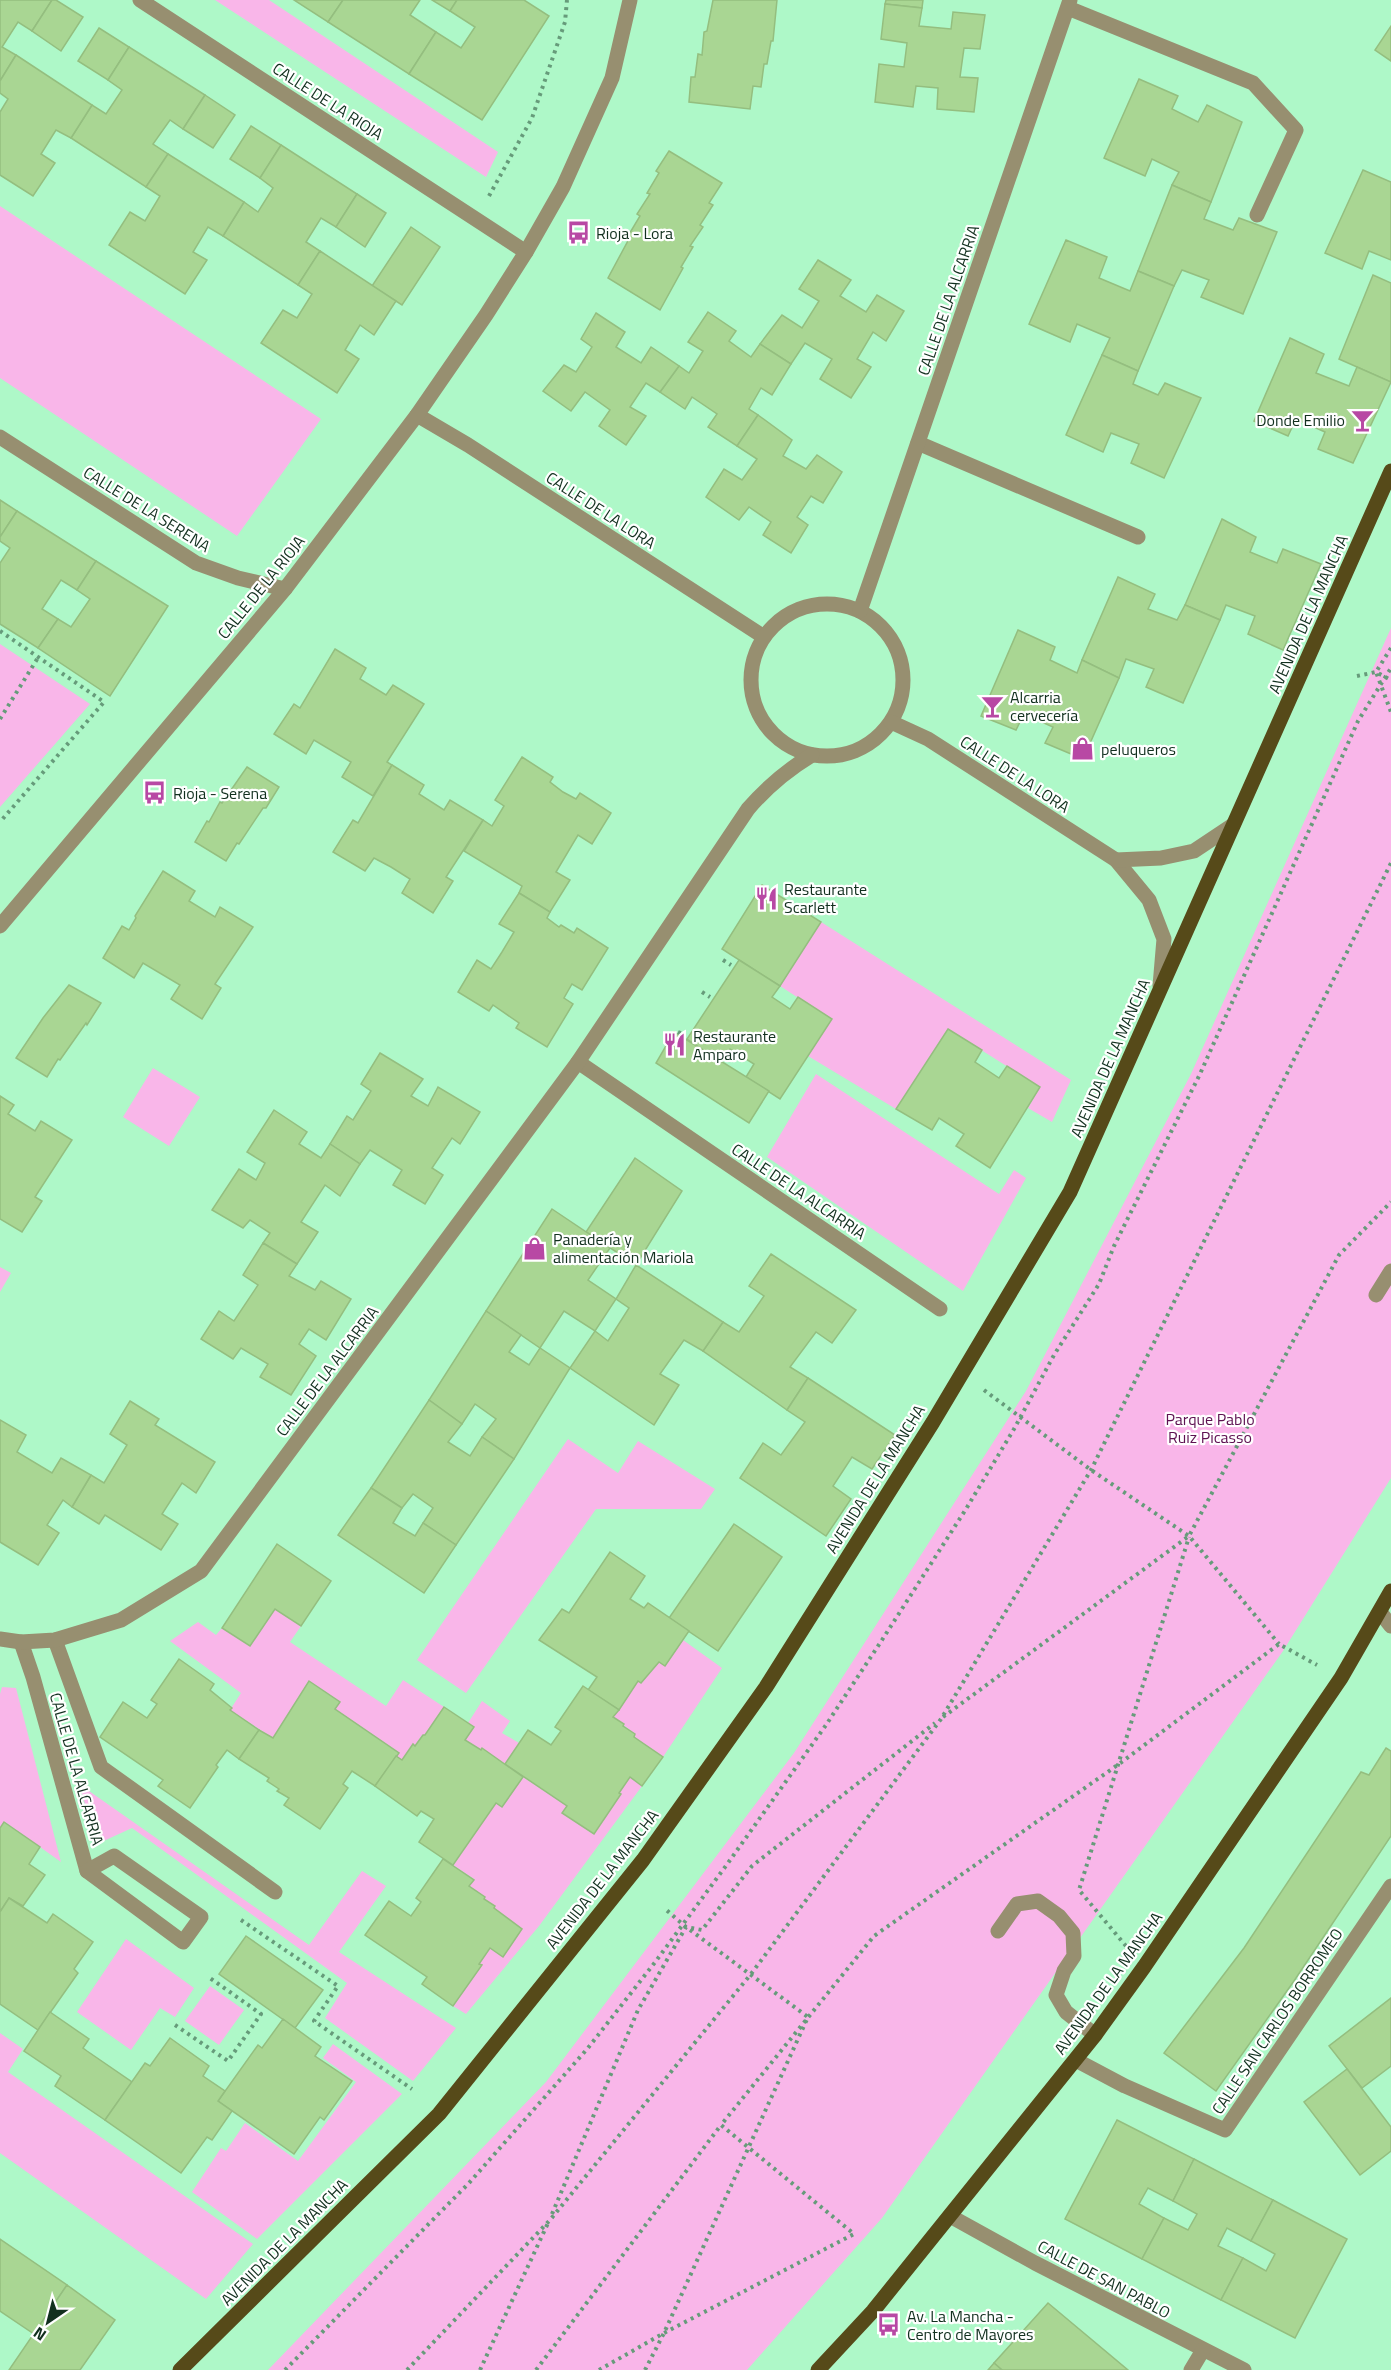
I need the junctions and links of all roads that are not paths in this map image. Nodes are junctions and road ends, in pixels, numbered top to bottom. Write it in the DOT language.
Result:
graph roads {
  1 [pos="140,0"];
  2 [pos="630,0"];
  3 [pos="1069,4"];
  4 [pos="1257,215"];
  5 [pos="526,252"];
  6 [pos="417,415"];
  7 [pos="0,437"];
  8 [pos="918,443"];
  9 [pos="1391,471"];
  10 [pos="1138,537"];
  11 [pos="285,589"];
  12 [pos="860,611"];
  13 [pos="764,637"];
  14 [pos="891,722"];
  15 [pos="812,755"];
  16 [pos="1233,825"];
  17 [pos="1116,860"];
  18 [pos="0,926"];
  19 [pos="1160,990"];
  20 [pos="578,1062"];
  21 [pos="1391,1271"];
  22 [pos="1376,1295"];
  23 [pos="940,1309"];
  24 [pos="1391,1591"];
  25 [pos="1380,1612"];
  26 [pos="1391,1626"];
  27 [pos="0,1639"];
  28 [pos="55,1640"];
  29 [pos="21,1642"];
  30 [pos="87,1871"];
  31 [pos="1391,1886"];
  32 [pos="275,1892"];
  33 [pos="998,1930"];
  34 [pos="1095,2035"];
  35 [pos="1076,2060"];
  36 [pos="950,2216"];
  37 [pos="1203,2350"];
  38 [pos="180,2370"];
  39 [pos="818,2370"];
  40 [pos="1191,2370"];
  41 [pos="1244,2370"];
  1 -- 5 [label="street, CALLE DE LA RIOJA"];
  2 -- 5 [label="street, CALLE DE LA RIOJA"];
  3 -- 4 [label="street"];
  3 -- 8 [label="street, CALLE DE LA ALCARRIA"];
  5 -- 6 [label="street, CALLE DE LA RIOJA"];
  6 -- 11 [label="street, CALLE DE LA RIOJA"];
  6 -- 13 [label="street, CALLE DE LA LORA"];
  7 -- 11 [label="street, CALLE DE LA SERENA"];
  8 -- 10 [label="street"];
  8 -- 12 [label="street, CALLE DE LA ALCARRIA"];
  9 -- 16 [label="main road, AVENIDA DE LA MANCHA"];
  11 -- 18 [label="street, CALLE DE LA RIOJA"];
  12 -- 13 [label="street"];
  12 -- 14 [label="street"];
  13 -- 15 [label="street"];
  14 -- 15 [label="street"];
  14 -- 17 [label="street, CALLE DE LA LORA"];
  15 -- 20 [label="street, CALLE DE LA ALCARRIA"];
  16 -- 17 [label="street"];
  16 -- 19 [label="main road, AVENIDA DE LA MANCHA"];
  17 -- 19 [label="street, CALLE DE LA LORA"];
  19 -- 38 [label="main road, AVENIDA DE LA MANCHA"];
  20 -- 23 [label="street, CALLE DE LA ALCARRIA"];
  20 -- 28 [label="street, CALLE DE LA ALCARRIA"];
  21 -- 22 [label="street"];
  24 -- 25 [label="main road, AVENIDA DE LA MANCHA"];
  25 -- 26 [label="street"];
  25 -- 34 [label="main road, AVENIDA DE LA MANCHA"];
  27 -- 29 [label="street, CALLE DE LA ALCARRIA"];
  28 -- 29 [label="street, CALLE DE LA ALCARRIA"];
  28 -- 32 [label="street, CALLE DE LA ALCARRIA"];
  29 -- 30 [label="street, CALLE DE LA ALCARRIA"];
  30 -- 30 [label="street"];
  31 -- 35 [label="street, CALLE SAN CARLOS BORROMEO"];
  33 -- 34 [label="street"];
  34 -- 35 [label="main road, AVENIDA DE LA MANCHA"];
  35 -- 36 [label="main road, AVENIDA DE LA MANCHA"];
  36 -- 37 [label="street, CALLE DE SAN PABLO"];
  36 -- 39 [label="main road, AVENIDA DE LA MANCHA"];
  37 -- 40 [label="street"];
  37 -- 41 [label="street, CALLE DE SAN PABLO"];
}
